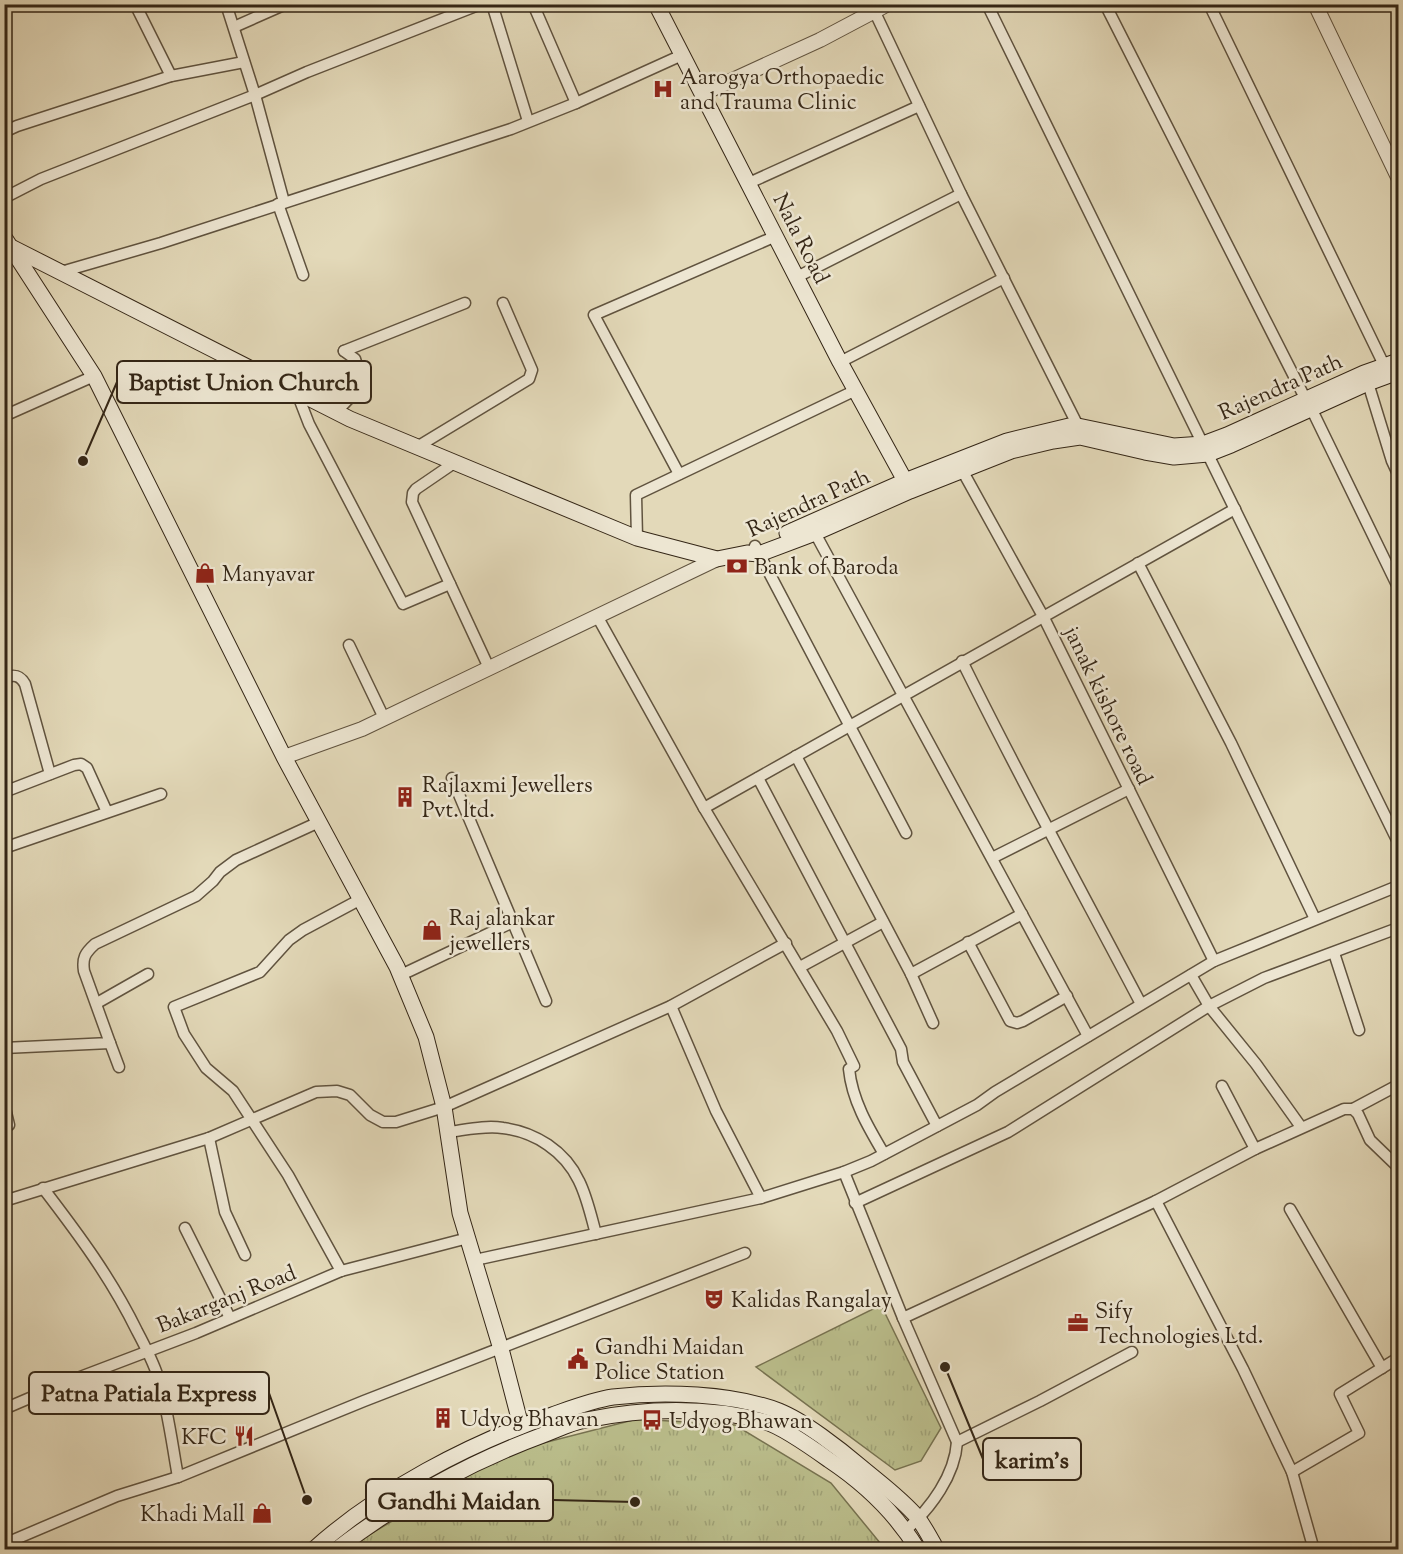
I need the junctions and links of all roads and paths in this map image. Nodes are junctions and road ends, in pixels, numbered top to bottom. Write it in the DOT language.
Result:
graph roads {
  1 [pos="135,4"];
  2 [pos="226,4"];
  3 [pos="286,4"];
  4 [pos="481,4"];
  5 [pos="492,4"];
  6 [pos="532,4"];
  7 [pos="656,4"];
  8 [pos="888,4"];
  9 [pos="987,4"];
  10 [pos="1105,4"];
  11 [pos="1209,4"];
  12 [pos="1315,4"];
  13 [pos="873,8"];
  14 [pos="234,27"];
  15 [pos="682,55"];
  16 [pos="244,62"];
  17 [pos="171,76"];
  18 [pos="702,94"];
  19 [pos="255,95"];
  20 [pos="576,103"];
  21 [pos="919,106"];
  22 [pos="528,121"];
  23 [pos="4,132"];
  24 [pos="1398,177"];
  25 [pos="749,183"];
  26 [pos="961,194"];
  27 [pos="4,198"];
  28 [pos="281,203"];
  29 [pos="776,236"];
  30 [pos="9,242"];
  31 [pos="61,272"];
  32 [pos="303,275"];
  33 [pos="797,277"];
  34 [pos="1005,278"];
  35 [pos="465,303"];
  36 [pos="503,303"];
  37 [pos="840,362"];
  38 [pos="1391,363"];
  39 [pos="1398,372"];
  40 [pos="94,376"];
  41 [pos="1368,383"];
  42 [pos="856,390"];
  43 [pos="297,393"];
  44 [pos="1309,405"];
  45 [pos="335,413"];
  46 [pos="4,416"];
  47 [pos="1078,426"];
  48 [pos="1009,446"];
  49 [pos="417,447"];
  50 [pos="1205,449"];
  51 [pos="454,463"];
  52 [pos="962,470"];
  53 [pos="679,474"];
  54 [pos="1398,474"];
  55 [pos="907,486"];
  56 [pos="1235,509"];
  57 [pos="815,533"];
  58 [pos="637,538"];
  59 [pos="754,551"];
  60 [pos="717,559"];
  61 [pos="1138,563"];
  62 [pos="450,584"];
  63 [pos="1398,587"];
  64 [pos="597,616"];
  65 [pos="1044,618"];
  66 [pos="350,645"];
  67 [pos="962,661"];
  68 [pos="489,668"];
  69 [pos="4,678"];
  70 [pos="904,695"];
  71 [pos="384,718"];
  72 [pos="850,726"];
  73 [pos="796,756"];
  74 [pos="284,758"];
  75 [pos="50,774"];
  76 [pos="452,778"];
  77 [pos="758,778"];
  78 [pos="1129,789"];
  79 [pos="4,792"];
  80 [pos="160,794"];
  81 [pos="704,808"];
  82 [pos="107,812"];
  83 [pos="319,822"];
  84 [pos="1049,829"];
  85 [pos="906,833"];
  86 [pos="1398,842"];
  87 [pos="4,848"];
  88 [pos="992,858"];
  89 [pos="1398,886"];
  90 [pos="361,899"];
  91 [pos="1022,914"];
  92 [pos="1315,920"];
  93 [pos="513,922"];
  94 [pos="883,922"];
  95 [pos="1398,928"];
  96 [pos="968,942"];
  97 [pos="786,943"];
  98 [pos="844,943"];
  99 [pos="1334,953"];
  100 [pos="1214,961"];
  101 [pos="800,967"];
  102 [pos="148,974"];
  103 [pos="910,974"];
  104 [pos="400,975"];
  105 [pos="1191,975"];
  106 [pos="1067,996"];
  107 [pos="546,1001"];
  108 [pos="97,1003"];
  109 [pos="1141,1004"];
  110 [pos="671,1006"];
  111 [pos="1209,1006"];
  112 [pos="933,1023"];
  113 [pos="1359,1030"];
  114 [pos="1088,1036"];
  115 [pos="110,1042"];
  116 [pos="4,1048"];
  117 [pos="119,1067"];
  118 [pos="1398,1085"];
  119 [pos="1222,1086"];
  120 [pos="4,1104"];
  121 [pos="444,1107"];
  122 [pos="1353,1109"];
  123 [pos="253,1120"];
  124 [pos="9,1125"];
  125 [pos="937,1126"];
  126 [pos="1301,1127"];
  127 [pos="447,1132"];
  128 [pos="209,1138"];
  129 [pos="1255,1149"];
  130 [pos="884,1154"];
  131 [pos="1398,1167"];
  132 [pos="844,1172"];
  133 [pos="43,1188"];
  134 [pos="761,1198"];
  135 [pos="4,1201"];
  136 [pos="1156,1201"];
  137 [pos="855,1203"];
  138 [pos="1290,1209"];
  139 [pos="184,1228"];
  140 [pos="596,1234"];
  141 [pos="468,1238"];
  142 [pos="745,1253"];
  143 [pos="245,1256"];
  144 [pos="475,1260"];
  145 [pos="341,1271"];
  146 [pos="230,1318"];
  147 [pos="903,1318"];
  148 [pos="501,1349"];
  149 [pos="147,1351"];
  150 [pos="1132,1352"];
  151 [pos="1398,1358"];
  152 [pos="1382,1368"];
  153 [pos="4,1409"];
  154 [pos="520,1426"];
  155 [pos="957,1442"];
  156 [pos="1292,1472"];
  157 [pos="178,1477"];
  158 [pos="918,1519"];
  159 [pos="906,1530"];
  160 [pos="4,1544"];
  161 [pos="313,1550"];
  162 [pos="336,1550"];
  163 [pos="918,1550"];
  164 [pos="937,1550"];
  165 [pos="1314,1550"];
  1 -- 17 [label="street"];
  2 -- 14 [label="street"];
  3 -- 14 [label="street"];
  4 -- 19 [label="street"];
  5 -- 22 [label="street"];
  6 -- 20 [label="street"];
  7 -- 15 [label="main road, Nala Road"];
  8 -- 13 [label="street"];
  9 -- 50 [label="street"];
  10 -- 44 [label="street"];
  11 -- 38 [label="street"];
  12 -- 24 [label="street"];
  13 -- 18 [label="street"];
  13 -- 21 [label="street"];
  14 -- 16 [label="street"];
  15 -- 18 [label="main road, Nala Road"];
  15 -- 20 [label="street"];
  16 -- 17 [label="street"];
  16 -- 19 [label="street"];
  17 -- 23 [label="street"];
  18 -- 25 [label="main road, Nala Road"];
  19 -- 27 [label="street"];
  19 -- 28 [label="street"];
  20 -- 22 [label="street"];
  21 -- 25 [label="street"];
  21 -- 26 [label="street"];
  22 -- 28 [label="street"];
  25 -- 29 [label="main road, Nala Road"];
  26 -- 33 [label="street"];
  26 -- 34 [label="street"];
  28 -- 31 [label="street"];
  28 -- 32 [label="street"];
  29 -- 33 [label="main road, Nala Road"];
  29 -- 53 [label="street"];
  30 -- 31 [label="main road"];
  30 -- 40 [label="main road"];
  31 -- 43 [label="main road"];
  33 -- 37 [label="main road, Nala Road"];
  34 -- 37 [label="street"];
  34 -- 47 [label="street"];
  35 -- 45 [label="street"];
  36 -- 49 [label="street"];
  37 -- 42 [label="main road, Nala Road"];
  38 -- 44 [label="main road, Rajendra Path"];
  39 -- 41 [label="main road, Rajendra Path"];
  40 -- 46 [label="street"];
  40 -- 74 [label="main road"];
  41 -- 44 [label="main road, Rajendra Path"];
  41 -- 54 [label="street"];
  42 -- 53 [label="street"];
  42 -- 55 [label="main road, Nala Road"];
  43 -- 45 [label="main road"];
  43 -- 62 [label="street"];
  44 -- 50 [label="main road, Rajendra Path"];
  44 -- 63 [label="street"];
  45 -- 49 [label="main road"];
  47 -- 48 [label="main road, Rajendra Path"];
  47 -- 50 [label="main road, Rajendra Path"];
  48 -- 50 [label="main road, Rajendra Path"];
  48 -- 52 [label="main road, Rajendra Path"];
  48 -- 55 [label="main road, Rajendra Path"];
  49 -- 51 [label="main road"];
  50 -- 56 [label="street"];
  51 -- 58 [label="main road"];
  51 -- 62 [label="street"];
  52 -- 55 [label="main road, Rajendra Path"];
  52 -- 65 [label="street, janak kishore road"];
  53 -- 58 [label="street"];
  55 -- 57 [label="main road, Rajendra Path"];
  55 -- 59 [label="main road, Rajendra Path"];
  56 -- 61 [label="street"];
  56 -- 86 [label="street"];
  57 -- 59 [label="main road, Rajendra Path"];
  57 -- 70 [label="street"];
  58 -- 60 [label="main road"];
  59 -- 60 [label="main road"];
  59 -- 72 [label="street"];
  60 -- 64 [label="street"];
  61 -- 65 [label="street"];
  61 -- 92 [label="street"];
  62 -- 68 [label="street"];
  64 -- 68 [label="street"];
  64 -- 81 [label="street"];
  65 -- 67 [label="street"];
  65 -- 78 [label="street, janak kishore road"];
  66 -- 71 [label="street"];
  67 -- 70 [label="street"];
  67 -- 84 [label="street"];
  68 -- 71 [label="street"];
  69 -- 75 [label="street"];
  70 -- 72 [label="street"];
  70 -- 88 [label="street"];
  71 -- 74 [label="street"];
  72 -- 73 [label="street"];
  72 -- 85 [label="street"];
  73 -- 77 [label="street"];
  73 -- 94 [label="street"];
  74 -- 83 [label="main road"];
  75 -- 79 [label="street"];
  75 -- 82 [label="street"];
  76 -- 93 [label="street"];
  77 -- 81 [label="street"];
  77 -- 98 [label="street"];
  78 -- 84 [label="street"];
  78 -- 100 [label="street, janak kishore road"];
  80 -- 82 [label="street"];
  81 -- 97 [label="street"];
  82 -- 87 [label="street"];
  83 -- 90 [label="main road"];
  83 -- 108 [label="street"];
  84 -- 88 [label="street"];
  84 -- 109 [label="street"];
  88 -- 91 [label="street"];
  89 -- 92 [label="street"];
  90 -- 104 [label="main road"];
  90 -- 123 [label="street"];
  91 -- 96 [label="street"];
  91 -- 106 [label="street"];
  92 -- 100 [label="street"];
  93 -- 104 [label="street"];
  93 -- 107 [label="street"];
  94 -- 98 [label="street"];
  94 -- 103 [label="street"];
  95 -- 99 [label="street"];
  96 -- 103 [label="street"];
  96 -- 106 [label="street"];
  97 -- 101 [label="street"];
  97 -- 110 [label="street"];
  98 -- 101 [label="street"];
  98 -- 125 [label="street"];
  99 -- 111 [label="street"];
  99 -- 113 [label="street"];
  100 -- 105 [label="street"];
  101 -- 130 [label="street"];
  102 -- 108 [label="street"];
  103 -- 112 [label="street"];
  104 -- 121 [label="main road"];
  105 -- 109 [label="street"];
  105 -- 111 [label="street"];
  106 -- 114 [label="street"];
  108 -- 115 [label="street"];
  109 -- 114 [label="street"];
  110 -- 121 [label="street"];
  110 -- 134 [label="street"];
  111 -- 126 [label="street"];
  111 -- 137 [label="street"];
  114 -- 125 [label="street"];
  115 -- 116 [label="street"];
  115 -- 117 [label="street"];
  118 -- 122 [label="street"];
  119 -- 129 [label="street"];
  120 -- 124 [label="street"];
  121 -- 123 [label="street"];
  121 -- 127 [label="main road"];
  122 -- 126 [label="street"];
  122 -- 131 [label="street"];
  123 -- 128 [label="street"];
  123 -- 145 [label="street"];
  125 -- 130 [label="street"];
  126 -- 129 [label="street"];
  127 -- 140 [label="street"];
  127 -- 141 [label="main road"];
  128 -- 133 [label="street"];
  128 -- 143 [label="street"];
  129 -- 136 [label="street"];
  130 -- 132 [label="street"];
  132 -- 134 [label="street"];
  132 -- 137 [label="street"];
  133 -- 135 [label="street"];
  133 -- 149 [label="street"];
  134 -- 140 [label="street"];
  136 -- 147 [label="street"];
  136 -- 156 [label="street"];
  137 -- 147 [label="street"];
  138 -- 152 [label="street"];
  139 -- 146 [label="street"];
  140 -- 144 [label="street"];
  141 -- 144 [label="main road"];
  141 -- 145 [label="street, Bakarganj Road"];
  142 -- 148 [label="street"];
  144 -- 148 [label="main road"];
  145 -- 146 [label="street, Bakarganj Road"];
  146 -- 149 [label="street, Bakarganj Road"];
  147 -- 155 [label="street"];
  148 -- 154 [label="main road"];
  148 -- 157 [label="street"];
  149 -- 153 [label="street, Bakarganj Road"];
  149 -- 157 [label="street"];
  150 -- 155 [label="street"];
  151 -- 152 [label="street"];
  152 -- 156 [label="street"];
  154 -- 158 [label="main road"];
  154 -- 161 [label="main road"];
  155 -- 158 [label="street"];
  156 -- 165 [label="street"];
  157 -- 160 [label="street"];
  158 -- 159 [label="street"];
  158 -- 164 [label="main road"];
  159 -- 162 [label="main road"];
  159 -- 163 [label="main road"];
}
